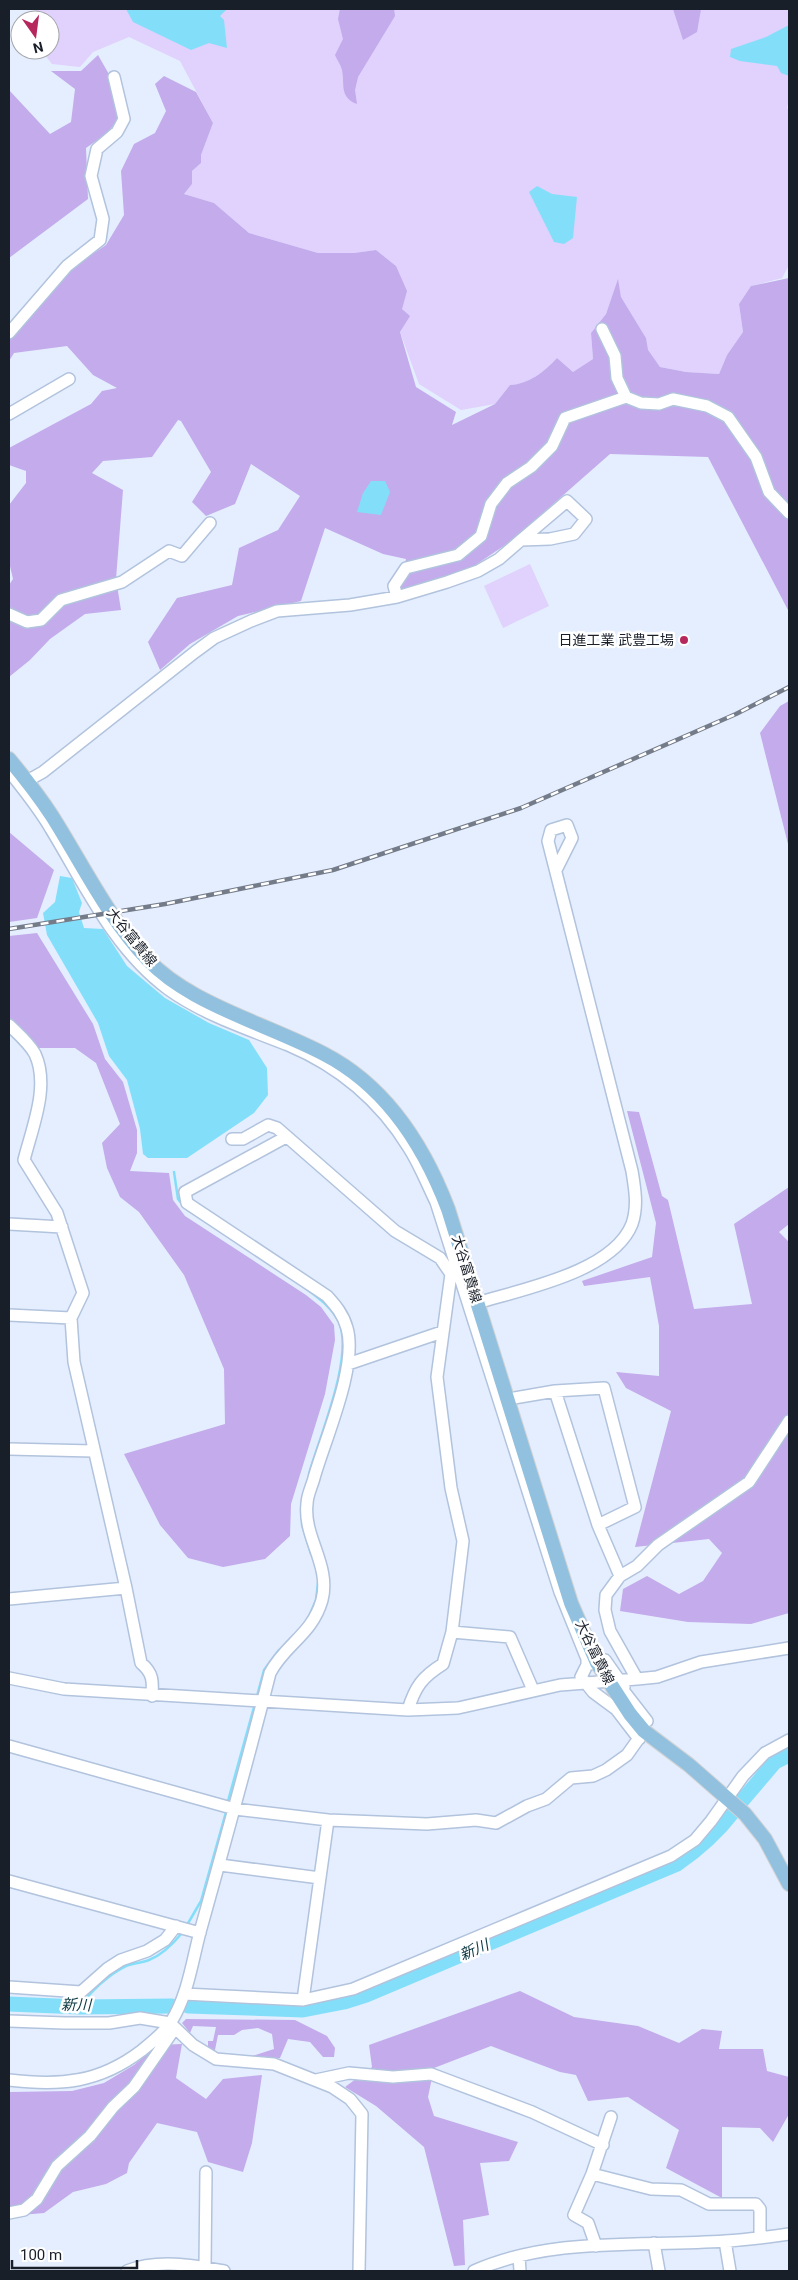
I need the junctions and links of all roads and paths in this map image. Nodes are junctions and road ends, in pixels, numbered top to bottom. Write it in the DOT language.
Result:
graph roads {
  1 [pos="114,77"];
  2 [pos="602,329"];
  3 [pos="9,333"];
  4 [pos="69,379"];
  5 [pos="626,397"];
  6 [pos="9,414"];
  7 [pos="789,513"];
  8 [pos="210,522"];
  9 [pos="521,540"];
  10 [pos="397,597"];
  11 [pos="9,614"];
  12 [pos="9,759"];
  13 [pos="9,771"];
  14 [pos="27,781"];
  15 [pos="556,870"];
  16 [pos="9,1025"];
  17 [pos="286,1137"];
  18 [pos="232,1139"];
  19 [pos="9,1224"];
  20 [pos="62,1227"];
  21 [pos="477,1302"];
  22 [pos="9,1315"];
  23 [pos="71,1318"];
  24 [pos="442,1332"];
  25 [pos="348,1364"];
  26 [pos="555,1391"];
  27 [pos="508,1399"];
  28 [pos="789,1422"];
  29 [pos="9,1449"];
  30 [pos="94,1451"];
  31 [pos="598,1526"];
  32 [pos="620,1576"];
  33 [pos="126,1588"];
  34 [pos="9,1599"];
  35 [pos="452,1632"];
  36 [pos="789,1648"];
  37 [pos="592,1664"];
  38 [pos="9,1678"];
  39 [pos="637,1679"];
  40 [pos="613,1680"];
  41 [pos="590,1687"];
  42 [pos="533,1690"];
  43 [pos="577,1690"];
  44 [pos="152,1696"];
  45 [pos="618,1699"];
  46 [pos="263,1700"];
  47 [pos="408,1710"];
  48 [pos="644,1730"];
  49 [pos="789,1740"];
  50 [pos="9,1746"];
  51 [pos="726,1798"];
  52 [pos="235,1809"];
  53 [pos="328,1820"];
  54 [pos="220,1865"];
  55 [pos="320,1878"];
  56 [pos="9,1881"];
  57 [pos="789,1884"];
  58 [pos="176,1926"];
  59 [pos="200,1932"];
  60 [pos="9,1987"];
  61 [pos="184,1994"];
  62 [pos="303,2000"];
  63 [pos="9,2021"];
  64 [pos="173,2026"];
  65 [pos="9,2080"];
  66 [pos="316,2080"];
  67 [pos="611,2117"];
  68 [pos="603,2145"];
  69 [pos="206,2172"];
  70 [pos="592,2174"];
  71 [pos="9,2213"];
  72 [pos="789,2234"];
  73 [pos="760,2238"];
  74 [pos="725,2242"];
  75 [pos="654,2243"];
  76 [pos="596,2246"];
  77 [pos="519,2256"];
  78 [pos="205,2267"];
  79 [pos="127,2271"];
  80 [pos="224,2271"];
  81 [pos="359,2271"];
  82 [pos="474,2271"];
  83 [pos="520,2271"];
  84 [pos="659,2271"];
  85 [pos="730,2271"];
  1 -- 3 [label="street"];
  2 -- 5 [label="street"];
  4 -- 6 [label="street"];
  5 -- 7 [label="street"];
  5 -- 10 [label="street"];
  8 -- 11 [label="street"];
  9 -- 9 [label="street"];
  9 -- 10 [label="street"];
  10 -- 14 [label="street"];
  12 -- 14 [label="main road, 大谷富貴線"];
  13 -- 37 [label="street"];
  14 -- 21 [label="main road, 大谷富貴線"];
  15 -- 21 [label="street"];
  16 -- 20 [label="street"];
  17 -- 18 [label="street"];
  17 -- 24 [label="street"];
  17 -- 25 [label="street"];
  19 -- 20 [label="street"];
  20 -- 23 [label="street"];
  21 -- 27 [label="main road, 大谷富貴線"];
  22 -- 23 [label="street"];
  23 -- 30 [label="street"];
  24 -- 25 [label="street"];
  24 -- 35 [label="street"];
  25 -- 46 [label="street"];
  26 -- 27 [label="street"];
  26 -- 31 [label="street"];
  26 -- 31 [label="street"];
  27 -- 37 [label="main road, 大谷富貴線"];
  28 -- 32 [label="street"];
  29 -- 30 [label="street"];
  30 -- 33 [label="street"];
  31 -- 32 [label="street"];
  32 -- 39 [label="street"];
  33 -- 34 [label="street"];
  33 -- 44 [label="street"];
  35 -- 42 [label="street"];
  35 -- 47 [label="street"];
  36 -- 39 [label="street"];
  37 -- 40 [label="main road, 大谷富貴線"];
  37 -- 41 [label="street"];
  38 -- 44 [label="street"];
  39 -- 40 [label="street"];
  40 -- 41 [label="street"];
  40 -- 45 [label="main road, 大谷富貴線"];
  41 -- 42 [label="street"];
  41 -- 43 [label="street"];
  41 -- 45 [label="street"];
  42 -- 47 [label="street"];
  44 -- 46 [label="street"];
  45 -- 48 [label="main road, 大谷富貴線"];
  46 -- 47 [label="street"];
  46 -- 52 [label="street"];
  48 -- 51 [label="main road, 大谷富貴線"];
  48 -- 53 [label="street"];
  49 -- 51 [label="street"];
  50 -- 52 [label="street"];
  51 -- 57 [label="main road, 大谷富貴線"];
  51 -- 62 [label="street"];
  52 -- 53 [label="street"];
  52 -- 54 [label="street"];
  53 -- 55 [label="street"];
  54 -- 55 [label="street"];
  54 -- 59 [label="street"];
  55 -- 62 [label="street"];
  56 -- 58 [label="street"];
  58 -- 59 [label="street"];
  58 -- 60 [label="street"];
  59 -- 61 [label="street"];
  61 -- 62 [label="street"];
  61 -- 64 [label="street"];
  63 -- 64 [label="street"];
  64 -- 65 [label="street"];
  64 -- 66 [label="street"];
  64 -- 71 [label="street"];
  66 -- 68 [label="street"];
  66 -- 81 [label="street"];
  67 -- 68 [label="street"];
  68 -- 70 [label="street"];
  69 -- 78 [label="street"];
  70 -- 73 [label="street"];
  70 -- 76 [label="street"];
  72 -- 73 [label="street"];
  73 -- 74 [label="street"];
  74 -- 75 [label="street"];
  74 -- 85 [label="street"];
  75 -- 76 [label="street"];
  75 -- 84 [label="street"];
  76 -- 77 [label="street"];
  77 -- 82 [label="street"];
  77 -- 83 [label="street"];
  78 -- 79 [label="street"];
  78 -- 80 [label="street"];
}
